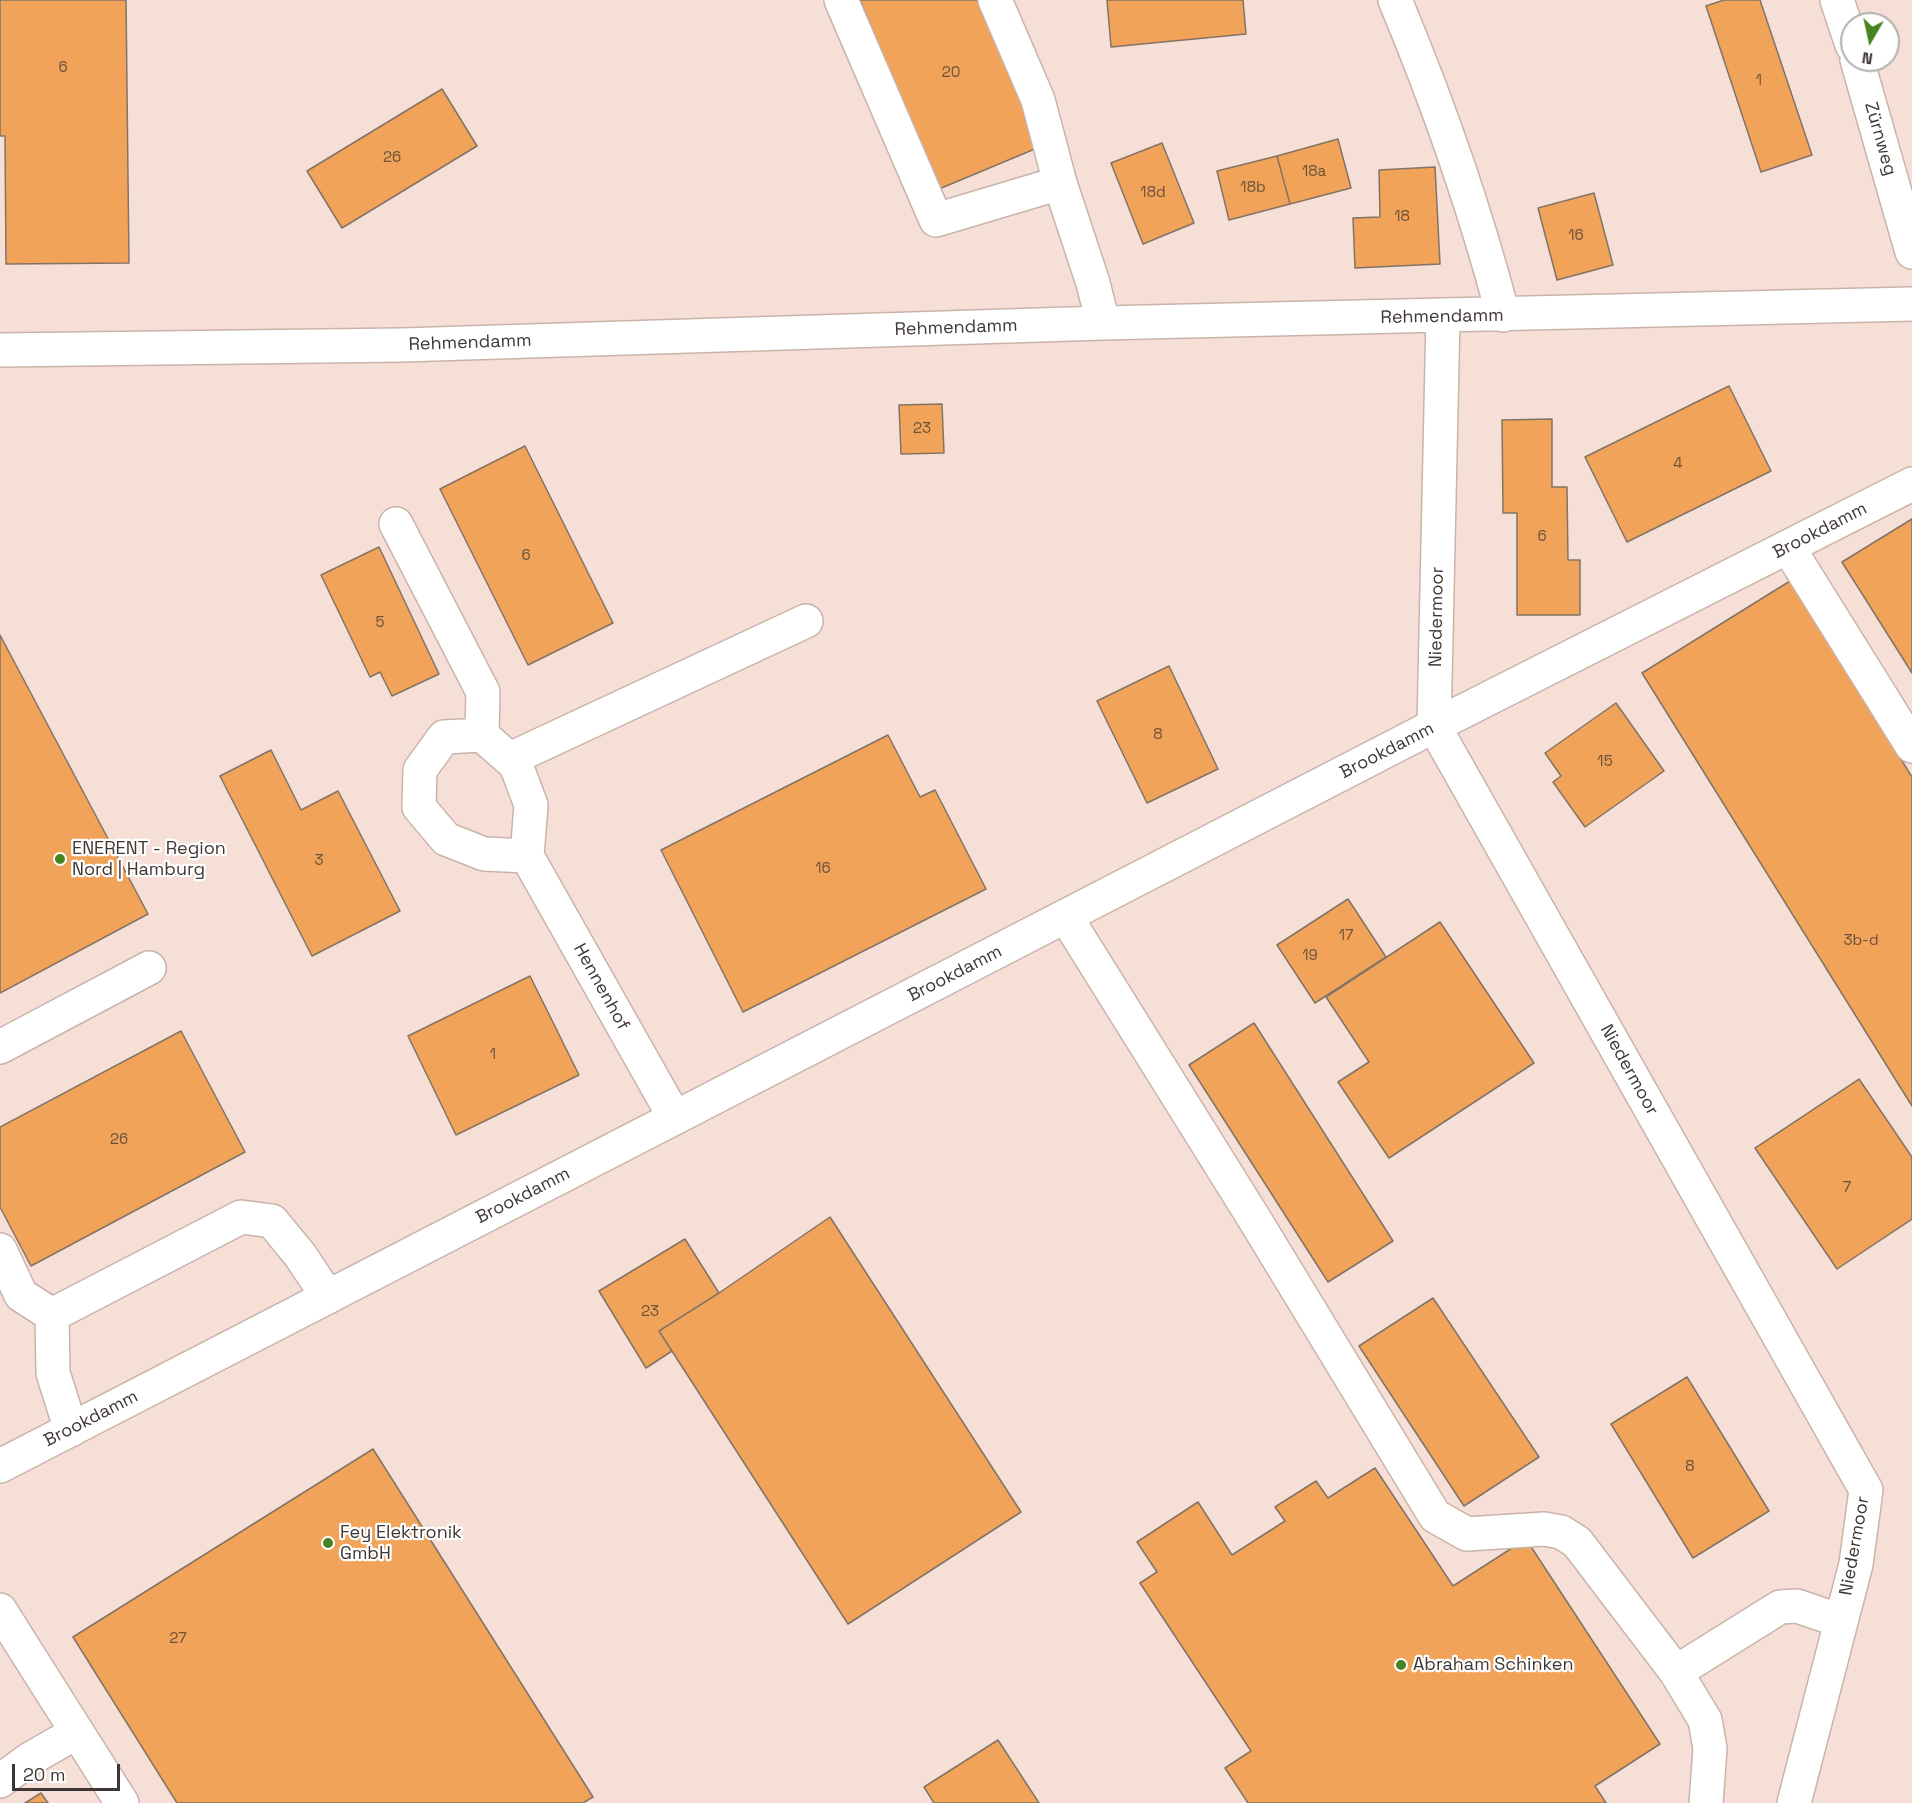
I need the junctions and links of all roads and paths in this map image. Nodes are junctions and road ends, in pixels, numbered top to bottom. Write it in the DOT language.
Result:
graph roads {
  1 [pos="841,0"];
  2 [pos="995,0"];
  3 [pos="1395,0"];
  4 [pos="1860,72"];
  5 [pos="1060,183"];
  6 [pos="1912,252"];
  7 [pos="1912,304"];
  8 [pos="1503,315"];
  9 [pos="1443,317"];
  10 [pos="1103,323"];
  11 [pos="0,350"];
  12 [pos="1912,484"];
  13 [pos="396,524"];
  14 [pos="1788,547"];
  15 [pos="806,621"];
  16 [pos="1434,726"];
  17 [pos="482,735"];
  18 [pos="1912,746"];
  19 [pos="510,759"];
  20 [pos="527,856"];
  21 [pos="1066,917"];
  22 [pos="149,968"];
  23 [pos="0,1047"];
  24 [pos="675,1118"];
  25 [pos="0,1250"];
  26 [pos="328,1297"];
  27 [pos="52,1315"];
  28 [pos="71,1430"];
  29 [pos="2,1460"];
  30 [pos="0,1610"];
  31 [pos="1841,1621"];
  32 [pos="1676,1672"];
  33 [pos="77,1732"];
  34 [pos="0,1781"];
  35 [pos="122,1803"];
  36 [pos="1706,1803"];
  37 [pos="1794,1803"];
  1 -- 5 [label="street"];
  2 -- 5 [label="street"];
  3 -- 8 [label="street"];
  4 -- 6 [label="street, Zürnweg"];
  5 -- 10 [label="street"];
  7 -- 8 [label="street, Rehmendamm"];
  8 -- 9 [label="street, Rehmendamm"];
  9 -- 10 [label="street, Rehmendamm"];
  9 -- 16 [label="street, Niedermoor"];
  10 -- 11 [label="street, Rehmendamm"];
  12 -- 14 [label="street, Brookdamm"];
  13 -- 17 [label="street"];
  14 -- 16 [label="street, Brookdamm"];
  14 -- 18 [label="street"];
  15 -- 19 [label="street"];
  16 -- 21 [label="street, Brookdamm"];
  16 -- 31 [label="street, Niedermoor"];
  17 -- 19 [label="street"];
  17 -- 20 [label="street"];
  19 -- 20 [label="street"];
  20 -- 24 [label="street, Hennenhof"];
  21 -- 24 [label="street, Brookdamm"];
  21 -- 32 [label="street"];
  22 -- 23 [label="street"];
  24 -- 26 [label="street, Brookdamm"];
  25 -- 27 [label="street"];
  26 -- 27 [label="street"];
  26 -- 28 [label="street, Brookdamm"];
  27 -- 28 [label="street"];
  28 -- 29 [label="street, Brookdamm"];
  30 -- 33 [label="street"];
  31 -- 32 [label="street"];
  31 -- 37 [label="street, Niedermoor"];
  32 -- 36 [label="street"];
  33 -- 34 [label="street"];
  33 -- 35 [label="street"];
}
